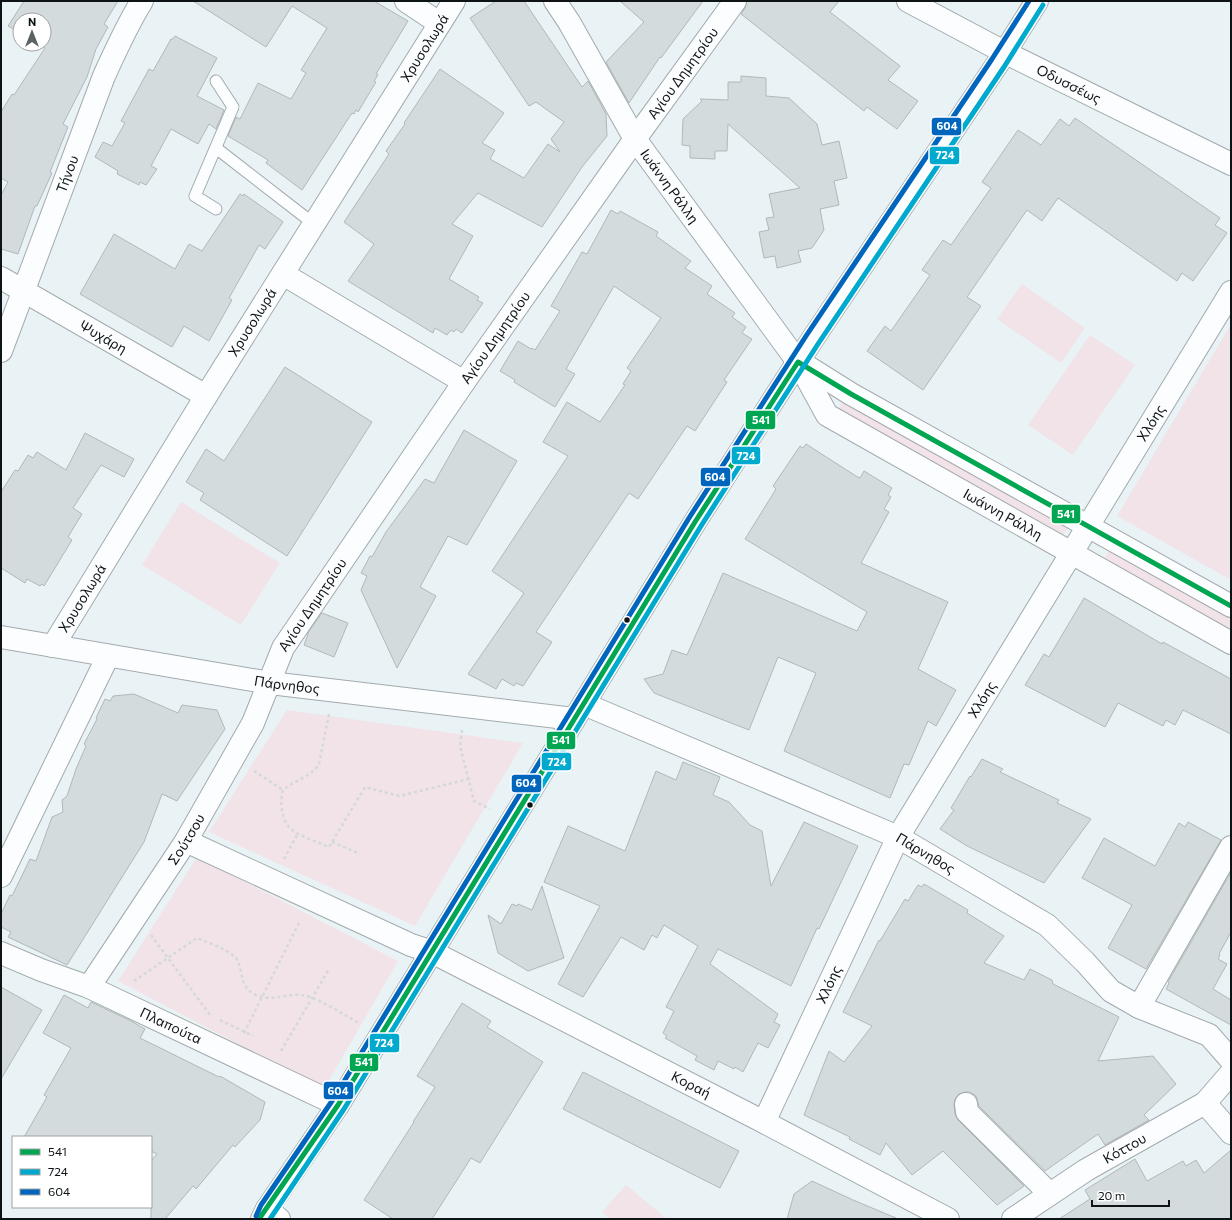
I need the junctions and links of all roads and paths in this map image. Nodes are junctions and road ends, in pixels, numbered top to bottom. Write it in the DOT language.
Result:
graph roads {
  1 [pos="142,1"];
  2 [pos="406,1"];
  3 [pos="454,1"];
  4 [pos="555,1"];
  5 [pos="735,1"];
  6 [pos="908,1"];
  7 [pos="1037,1"];
  8 [pos="439,23"];
  9 [pos="1004,52"];
  10 [pos="216,82"];
  11 [pos="635,139"];
  12 [pos="216,148"];
  13 [pos="1231,164"];
  14 [pos="216,209"];
  15 [pos="314,224"];
  16 [pos="282,274"];
  17 [pos="1,278"];
  18 [pos="24,291"];
  19 [pos="1231,292"];
  20 [pos="1,351"];
  21 [pos="798,362"];
  22 [pos="464,382"];
  23 [pos="206,396"];
  24 [pos="1088,525"];
  25 [pos="1071,553"];
  26 [pos="1231,606"];
  27 [pos="1,637"];
  28 [pos="1231,643"];
  29 [pos="53,646"];
  30 [pos="108,656"];
  31 [pos="270,683"];
  32 [pos="334,690"];
  33 [pos="465,706"];
  34 [pos="579,711"];
  35 [pos="234,757"];
  36 [pos="469,779"];
  37 [pos="282,790"];
  38 [pos="512,821"];
  39 [pos="298,833"];
  40 [pos="898,837"];
  41 [pos="186,841"];
  42 [pos="332,842"];
  43 [pos="1231,847"];
  44 [pos="360,854"];
  45 [pos="1,876"];
  46 [pos="272,880"];
  47 [pos="311,899"];
  48 [pos="137,915"];
  49 [pos="432,952"];
  50 [pos="1,953"];
  51 [pos="168,957"];
  52 [pos="329,969"];
  53 [pos="89,987"];
  54 [pos="262,997"];
  55 [pos="110,998"];
  56 [pos="312,998"];
  57 [pos="1139,1007"];
  58 [pos="245,1031"];
  59 [pos="381,1035"];
  60 [pos="257,1038"];
  61 [pos="275,1047"];
  62 [pos="281,1050"];
  63 [pos="233,1055"];
  64 [pos="1231,1060"];
  65 [pos="1231,1073"];
  66 [pos="291,1082"];
  67 [pos="1205,1103"];
  68 [pos="966,1104"];
  69 [pos="338,1105"];
  70 [pos="764,1122"];
  71 [pos="1231,1133"];
  72 [pos="1050,1194"];
  73 [pos="269,1216"];
  74 [pos="948,1219"];
  75 [pos="1013,1219"];
  1 -- 18 [label="street, Τήνου"];
  2 -- 8 [label="street"];
  3 -- 8 [label="street, Χρυσολωρά"];
  4 -- 11 [label="street, Ιωάννη Ράλλη"];
  5 -- 11 [label="street, Αγίου Δημητρίου"];
  6 -- 9 [label="street, Οδυσσέως"];
  7 -- 9 [label="street"];
  8 -- 15 [label="street, Χρυσολωρά"];
  9 -- 13 [label="street, Οδυσσέως"];
  9 -- 21 [label="street"];
  10 -- 12 [label="lane"];
  11 -- 21 [label="street, Ιωάννη Ράλλη"];
  11 -- 22 [label="street, Αγίου Δημητρίου"];
  12 -- 14 [label="lane"];
  12 -- 15 [label="lane"];
  15 -- 16 [label="street, Χρυσολωρά"];
  16 -- 22 [label="street"];
  16 -- 23 [label="street, Χρυσολωρά"];
  17 -- 18 [label="street, Ψυχάρη"];
  18 -- 20 [label="street, Τήνου"];
  18 -- 23 [label="street, Ψυχάρη"];
  19 -- 24 [label="street, Χλόης"];
  21 -- 24 [label="street, Ιωάννη Ράλλη"];
  21 -- 25 [label="street, Ιωάννη Ράλλη"];
  21 -- 34 [label="street"];
  22 -- 31 [label="street, Αγίου Δημητρίου"];
  23 -- 29 [label="street, Χρυσολωρά"];
  24 -- 25 [label="street, Χλόης"];
  24 -- 26 [label="street, Ιωάννη Ράλλη"];
  25 -- 28 [label="street, Ιωάννη Ράλλη"];
  25 -- 40 [label="street, Χλόης"];
  27 -- 29 [label="street, Πάρνηθος"];
  29 -- 30 [label="street, Πάρνηθος"];
  30 -- 31 [label="street, Πάρνηθος"];
  30 -- 45 [label="street"];
  31 -- 32 [label="street, Πάρνηθος"];
  31 -- 35 [label="street, Σούτσου"];
  32 -- 33 [label="street, Πάρνηθος"];
  32 -- 37 [label="path"];
  33 -- 34 [label="street, Πάρνηθος"];
  33 -- 36 [label="path"];
  34 -- 38 [label="street"];
  34 -- 40 [label="street, Πάρνηθος"];
  35 -- 37 [label="path"];
  35 -- 41 [label="street, Σούτσου"];
  36 -- 38 [label="path"];
  36 -- 42 [label="path"];
  37 -- 39 [label="path"];
  38 -- 49 [label="street"];
  39 -- 42 [label="path"];
  39 -- 46 [label="path"];
  40 -- 57 [label="street, Πάρνηθος"];
  40 -- 70 [label="street, Χλόης"];
  41 -- 46 [label="street, Κοραή"];
  41 -- 48 [label="street, Σούτσου"];
  42 -- 44 [label="path"];
  43 -- 57 [label="street"];
  46 -- 47 [label="street, Κοραή"];
  47 -- 49 [label="street, Κοραή"];
  47 -- 54 [label="path"];
  48 -- 51 [label="path"];
  48 -- 53 [label="street, Σούτσου"];
  49 -- 59 [label="street"];
  49 -- 70 [label="street, Κοραή"];
  50 -- 53 [label="street, Πλαπούτα"];
  51 -- 54 [label="path"];
  51 -- 55 [label="path"];
  51 -- 58 [label="path"];
  52 -- 56 [label="path"];
  53 -- 55 [label="street, Πλαπούτα"];
  54 -- 56 [label="path"];
  54 -- 58 [label="path"];
  55 -- 63 [label="street, Πλαπούτα"];
  56 -- 59 [label="path"];
  56 -- 62 [label="path"];
  57 -- 64 [label="street, Πάρνηθος"];
  58 -- 60 [label="path"];
  58 -- 63 [label="path"];
  59 -- 69 [label="street"];
  61 -- 62 [label="path"];
  62 -- 66 [label="path"];
  63 -- 66 [label="street, Πλαπούτα"];
  65 -- 67 [label="street, Κόττου"];
  66 -- 69 [label="street, Πλαπούτα"];
  67 -- 71 [label="street"];
  67 -- 72 [label="street, Κόττου"];
  68 -- 72 [label="street"];
  69 -- 73 [label="street"];
  70 -- 74 [label="street, Κοραή"];
  72 -- 75 [label="street, Κόττου"];
}
